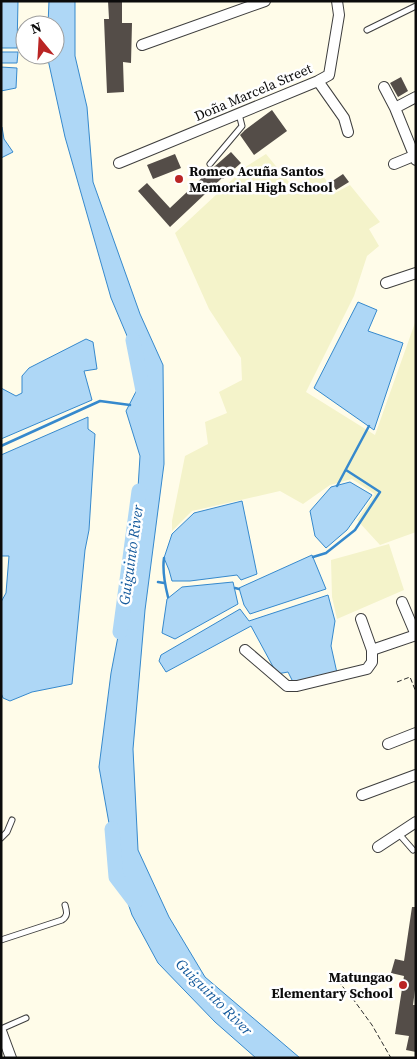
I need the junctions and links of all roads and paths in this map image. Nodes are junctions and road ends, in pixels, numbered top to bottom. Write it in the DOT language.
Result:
graph roads {
  1 [pos="265,1"];
  2 [pos="337,1"];
  3 [pos="416,6"];
  4 [pos="367,30"];
  5 [pos="142,45"];
  6 [pos="318,81"];
  7 [pos="384,87"];
  8 [pos="416,97"];
  9 [pos="395,108"];
  10 [pos="239,114"];
  11 [pos="348,132"];
  12 [pos="415,157"];
  13 [pos="119,163"];
  14 [pos="210,164"];
  15 [pos="394,164"];
  16 [pos="416,273"];
  17 [pos="386,283"];
  18 [pos="402,602"];
  19 [pos="361,619"];
  20 [pos="416,635"];
  21 [pos="245,650"];
  22 [pos="372,650"];
  23 [pos="397,682"];
  24 [pos="416,692"];
  25 [pos="416,733"];
  26 [pos="388,744"];
  27 [pos="416,775"];
  28 [pos="362,794"];
  29 [pos="12,820"];
  30 [pos="416,822"];
  31 [pos="398,833"];
  32 [pos="1,838"];
  33 [pos="378,847"];
  34 [pos="413,850"];
  35 [pos="65,905"];
  36 [pos="1,940"];
  37 [pos="333,975"];
  38 [pos="26,1018"];
  39 [pos="1,1030"];
  40 [pos="11,1058"];
  41 [pos="391,1058"];
  1 -- 5 [label="street"];
  2 -- 6 [label="street, Doña Marcela Street"];
  3 -- 4 [label="lane"];
  6 -- 10 [label="street, Doña Marcela Street"];
  6 -- 11 [label="street"];
  7 -- 9 [label="street"];
  8 -- 9 [label="street"];
  9 -- 12 [label="street"];
  10 -- 13 [label="street, Doña Marcela Street"];
  10 -- 14 [label="lane"];
  12 -- 15 [label="street"];
  16 -- 17 [label="street"];
  18 -- 20 [label="street"];
  19 -- 22 [label="street"];
  20 -- 22 [label="street"];
  21 -- 22 [label="street"];
  23 -- 24 [label="path"];
  25 -- 26 [label="street"];
  27 -- 28 [label="street"];
  29 -- 32 [label="lane"];
  30 -- 31 [label="street"];
  31 -- 33 [label="street"];
  31 -- 34 [label="lane"];
  35 -- 36 [label="lane"];
  37 -- 41 [label="path"];
  38 -- 39 [label="lane"];
  39 -- 40 [label="street"];
}
